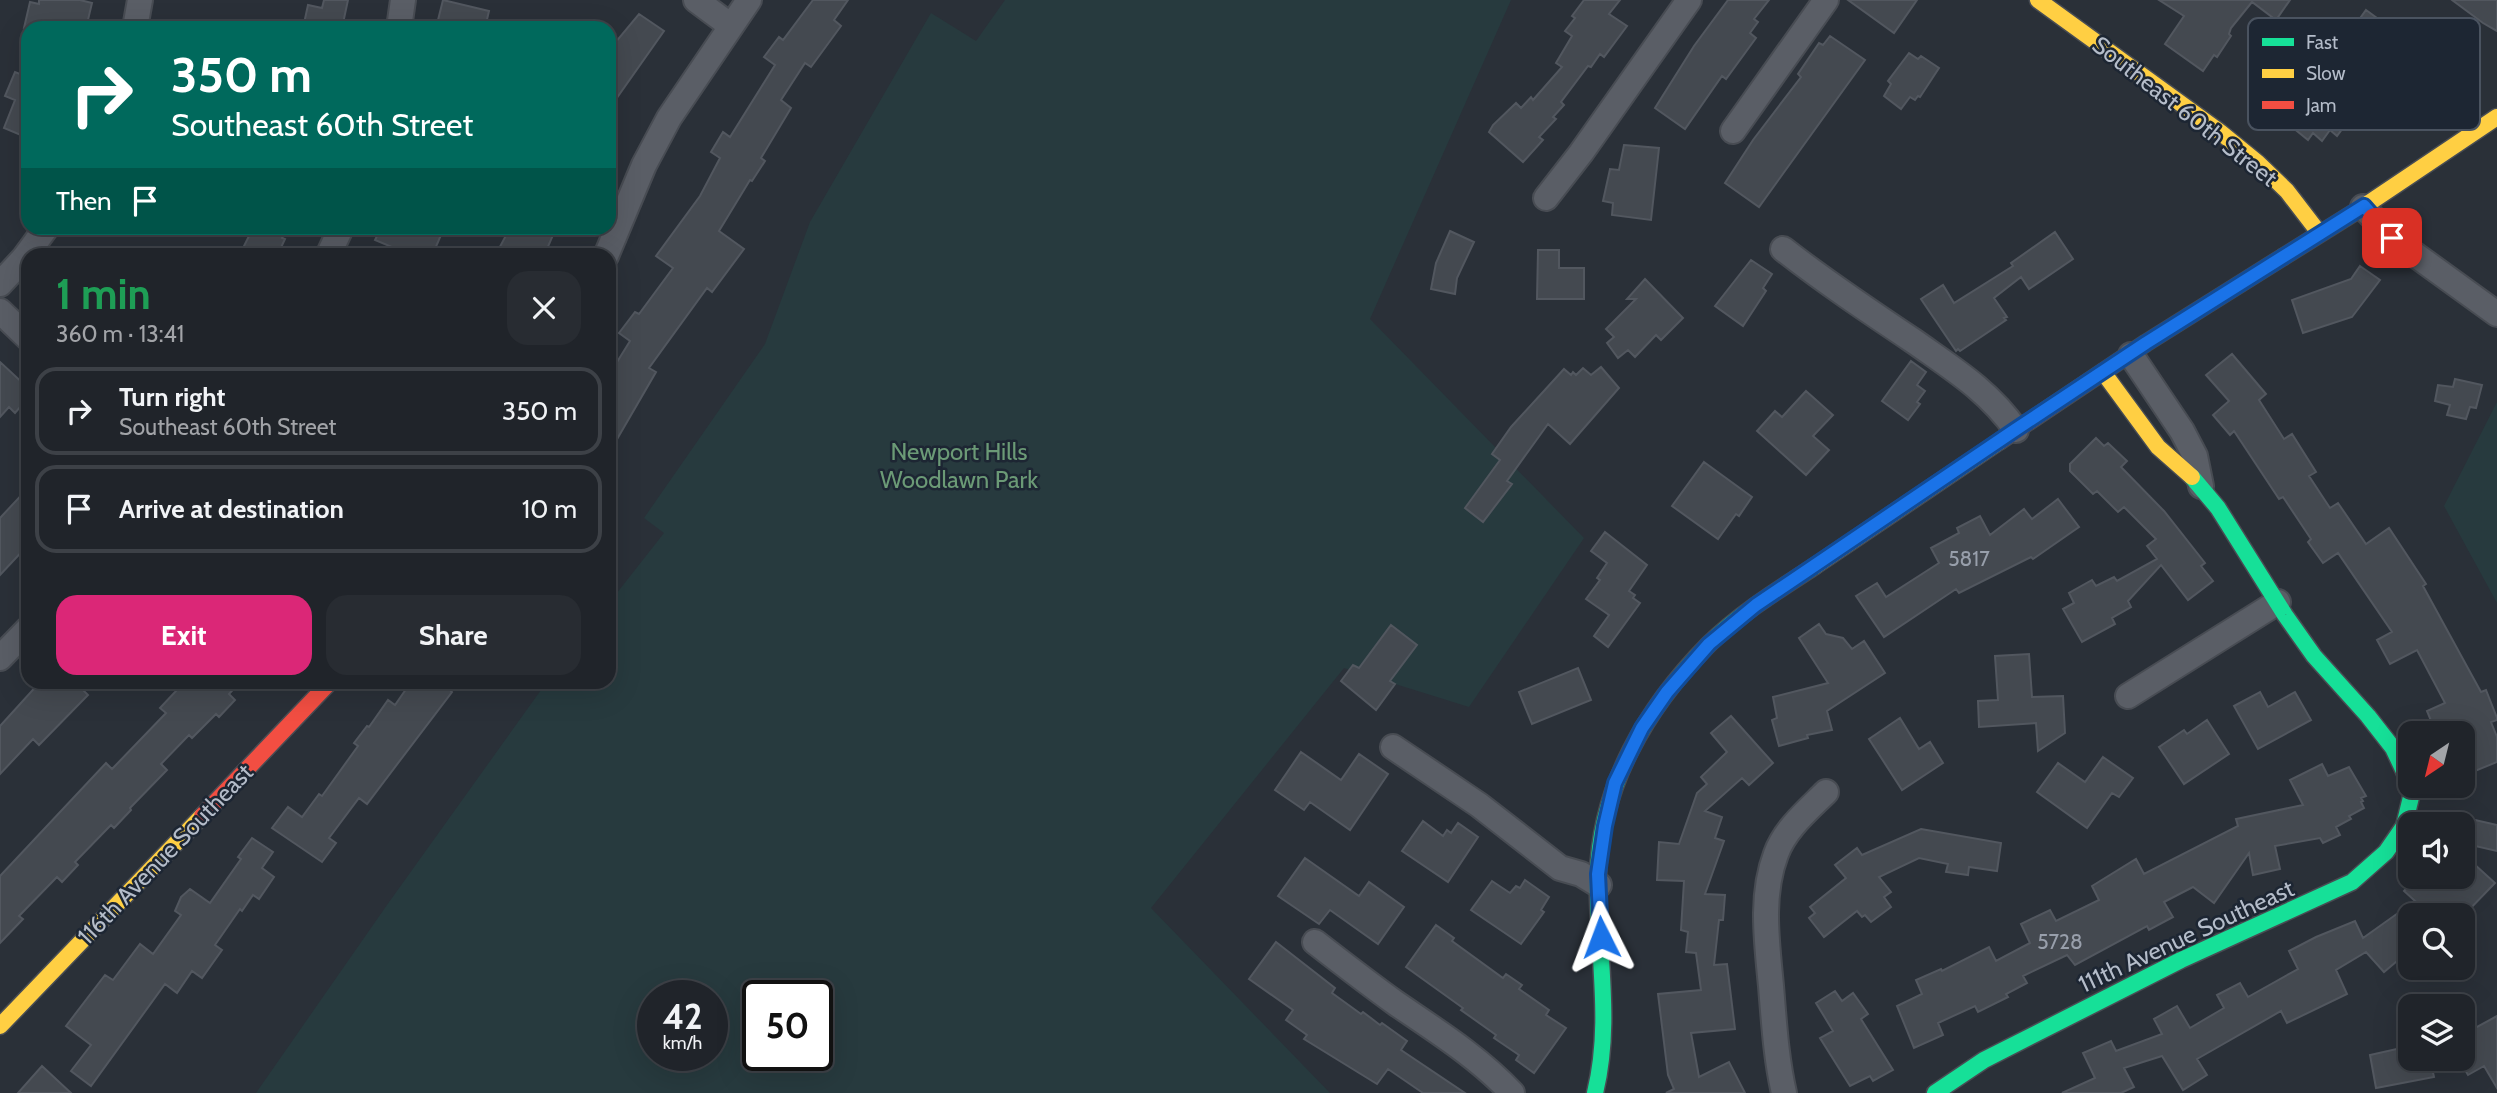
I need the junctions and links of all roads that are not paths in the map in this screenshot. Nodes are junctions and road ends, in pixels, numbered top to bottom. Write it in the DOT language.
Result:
graph roads {
  1 [pos="140,0"];
  2 [pos="403,0"];
  3 [pos="696,0"];
  4 [pos="749,0"];
  5 [pos="1689,0"];
  6 [pos="1826,0"];
  7 [pos="2038,0"];
  8 [pos="136,21"];
  9 [pos="400,21"];
  10 [pos="731,26"];
  11 [pos="2497,117"];
  12 [pos="2480,128"];
  13 [pos="2478,130"];
  14 [pos="1732,131"];
  15 [pos="1546,198"];
  16 [pos="2364,206"];
  17 [pos="616,232"];
  18 [pos="2320,234"];
  19 [pos="1783,249"];
  20 [pos="21,261"];
  21 [pos="0,284"];
  22 [pos="0,312"];
  23 [pos="2497,314"];
  24 [pos="21,332"];
  25 [pos="2131,355"];
  26 [pos="2103,372"];
  27 [pos="2015,430"];
  28 [pos="2201,486"];
  29 [pos="2278,602"];
  30 [pos="21,636"];
  31 [pos="0,659"];
  32 [pos="323,689"];
  33 [pos="2128,696"];
  34 [pos="1393,747"];
  35 [pos="2398,756"];
  36 [pos="1826,792"];
  37 [pos="2410,798"];
  38 [pos="1599,885"];
  39 [pos="1315,942"];
  40 [pos="0,1026"];
  41 [pos="1512,1093"];
  42 [pos="1595,1093"];
  43 [pos="1784,1093"];
  44 [pos="1935,1093"];
  1 -- 8 [label="street"];
  2 -- 9 [label="street"];
  3 -- 10 [label="street"];
  4 -- 10 [label="street"];
  5 -- 15 [label="street"];
  6 -- 14 [label="street"];
  7 -- 18 [label="street, Southeast 60th Street"];
  10 -- 17 [label="street"];
  11 -- 12 [label="street"];
  13 -- 16 [label="street"];
  16 -- 18 [label="street"];
  16 -- 23 [label="street"];
  18 -- 25 [label="street"];
  19 -- 27 [label="street"];
  20 -- 21 [label="street"];
  22 -- 24 [label="street"];
  25 -- 26 [label="street"];
  25 -- 28 [label="street"];
  26 -- 27 [label="street"];
  26 -- 28 [label="street"];
  27 -- 38 [label="street"];
  28 -- 29 [label="street"];
  29 -- 33 [label="street"];
  29 -- 35 [label="street"];
  30 -- 31 [label="street"];
  32 -- 40 [label="street, 116th Avenue Southeast"];
  34 -- 38 [label="street"];
  36 -- 43 [label="street"];
  37 -- 44 [label="street, 111th Avenue Southeast"];
  38 -- 42 [label="street"];
  39 -- 41 [label="street"];
}
